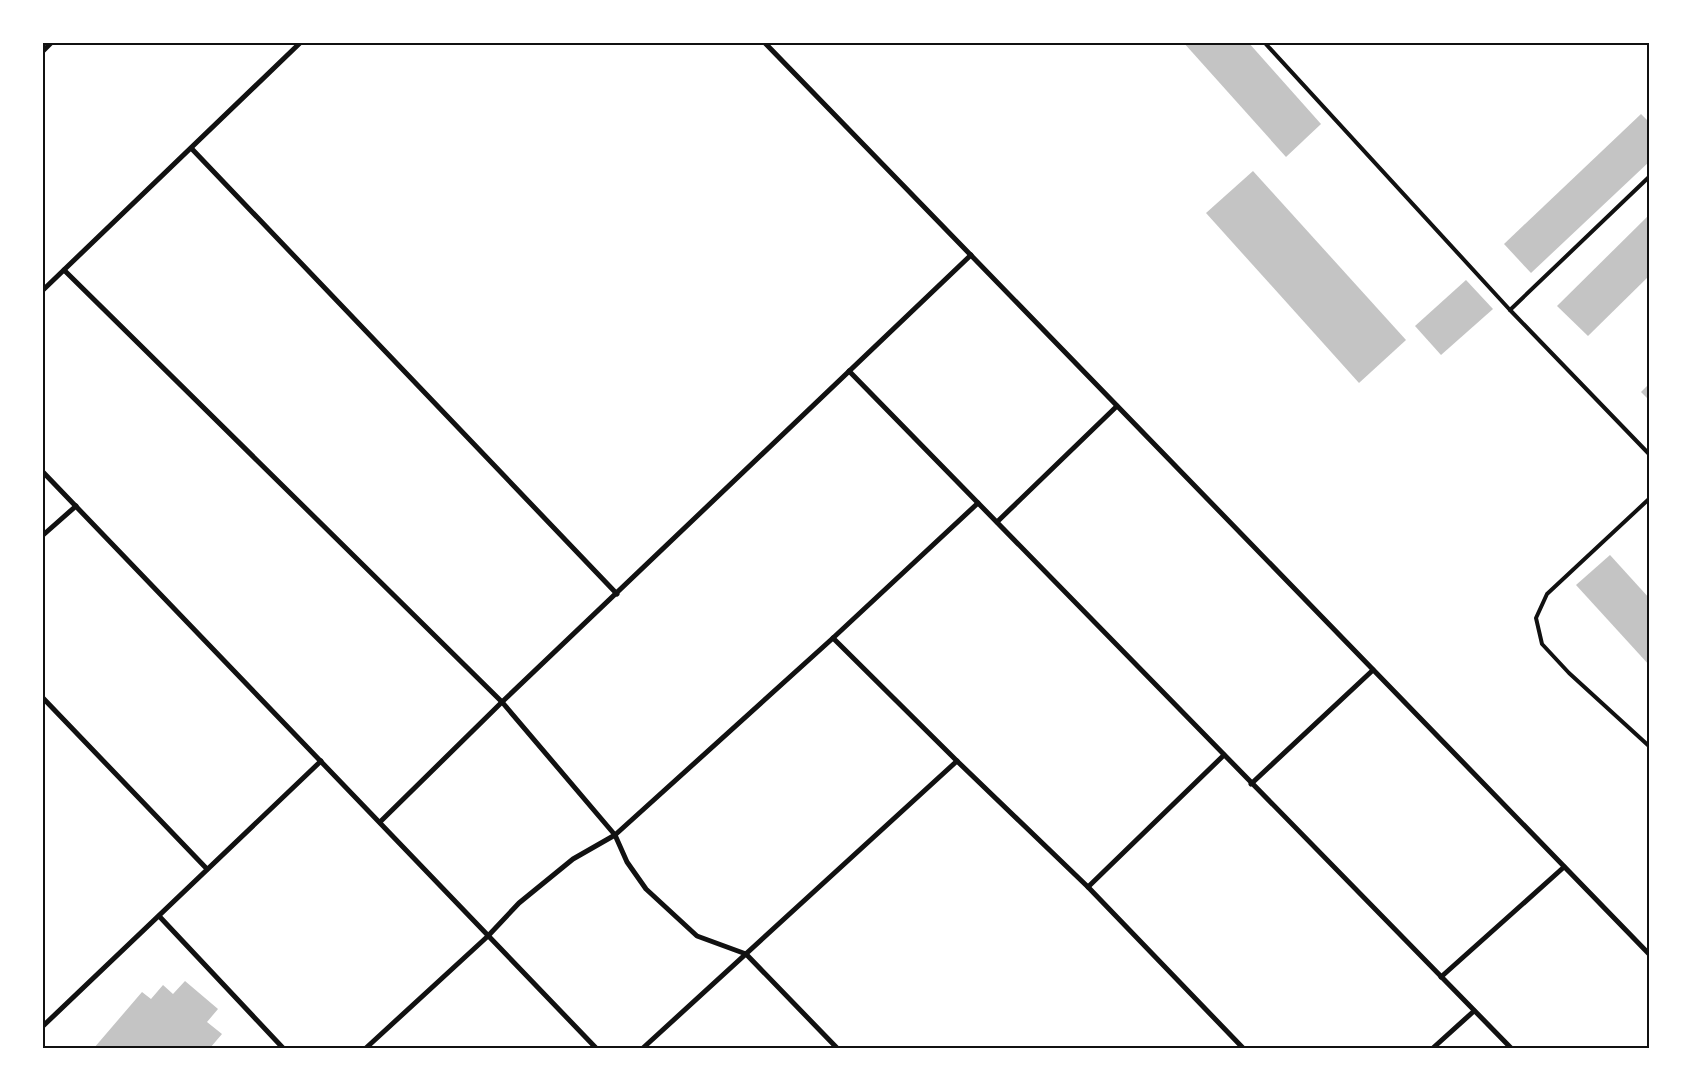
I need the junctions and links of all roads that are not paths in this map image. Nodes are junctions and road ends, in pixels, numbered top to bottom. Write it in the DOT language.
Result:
graph roads {
  1 [pos="52,42"];
  2 [pos="301,42"];
  3 [pos="764,42"];
  4 [pos="1264,42"];
  5 [pos="42,52"];
  6 [pos="192,149"];
  7 [pos="1650,176"];
  8 [pos="971,256"];
  9 [pos="64,270"];
  10 [pos="42,291"];
  11 [pos="1510,310"];
  12 [pos="849,371"];
  13 [pos="1117,406"];
  14 [pos="1650,455"];
  15 [pos="42,470"];
  16 [pos="1650,498"];
  17 [pos="978,502"];
  18 [pos="76,506"];
  19 [pos="996,522"];
  20 [pos="42,536"];
  21 [pos="617,594"];
  22 [pos="833,638"];
  23 [pos="1372,670"];
  24 [pos="44,701"];
  25 [pos="502,702"];
  26 [pos="1650,746"];
  27 [pos="1224,755"];
  28 [pos="321,761"];
  29 [pos="957,761"];
  30 [pos="1251,784"];
  31 [pos="380,822"];
  32 [pos="615,835"];
  33 [pos="1564,866"];
  34 [pos="207,869"];
  35 [pos="1088,886"];
  36 [pos="158,916"];
  37 [pos="488,936"];
  38 [pos="746,954"];
  39 [pos="1650,955"];
  40 [pos="1441,977"];
  41 [pos="1474,1011"];
  42 [pos="42,1027"];
  43 [pos="282,1048"];
  44 [pos="366,1048"];
  45 [pos="596,1048"];
  46 [pos="643,1048"];
  47 [pos="837,1048"];
  48 [pos="1243,1048"];
  49 [pos="1433,1048"];
  50 [pos="1511,1048"];
  1 -- 5 [label="street"];
  2 -- 6 [label="street"];
  3 -- 8 [label="street"];
  4 -- 11 [label="lane"];
  6 -- 9 [label="street"];
  6 -- 21 [label="street"];
  7 -- 11 [label="lane"];
  8 -- 12 [label="street"];
  8 -- 13 [label="street"];
  9 -- 10 [label="street"];
  9 -- 25 [label="street"];
  11 -- 14 [label="lane"];
  12 -- 17 [label="street"];
  12 -- 21 [label="street"];
  13 -- 19 [label="street"];
  13 -- 23 [label="street"];
  15 -- 18 [label="street"];
  16 -- 26 [label="lane"];
  17 -- 19 [label="street"];
  17 -- 22 [label="street"];
  18 -- 20 [label="street"];
  18 -- 28 [label="street"];
  19 -- 27 [label="street"];
  21 -- 25 [label="street"];
  22 -- 29 [label="street"];
  22 -- 32 [label="street"];
  23 -- 30 [label="street"];
  23 -- 33 [label="street"];
  24 -- 34 [label="street"];
  25 -- 31 [label="street"];
  25 -- 32 [label="street"];
  27 -- 30 [label="street"];
  27 -- 35 [label="street"];
  28 -- 31 [label="street"];
  28 -- 34 [label="street"];
  29 -- 35 [label="street"];
  29 -- 38 [label="street"];
  30 -- 40 [label="street"];
  31 -- 37 [label="street"];
  32 -- 37 [label="street"];
  32 -- 38 [label="street"];
  33 -- 39 [label="street"];
  33 -- 40 [label="street"];
  34 -- 36 [label="street"];
  35 -- 48 [label="street"];
  36 -- 42 [label="street"];
  36 -- 43 [label="street"];
  37 -- 44 [label="street"];
  37 -- 45 [label="street"];
  38 -- 46 [label="street"];
  38 -- 47 [label="street"];
  40 -- 41 [label="street"];
  41 -- 49 [label="street"];
  41 -- 50 [label="street"];
}
